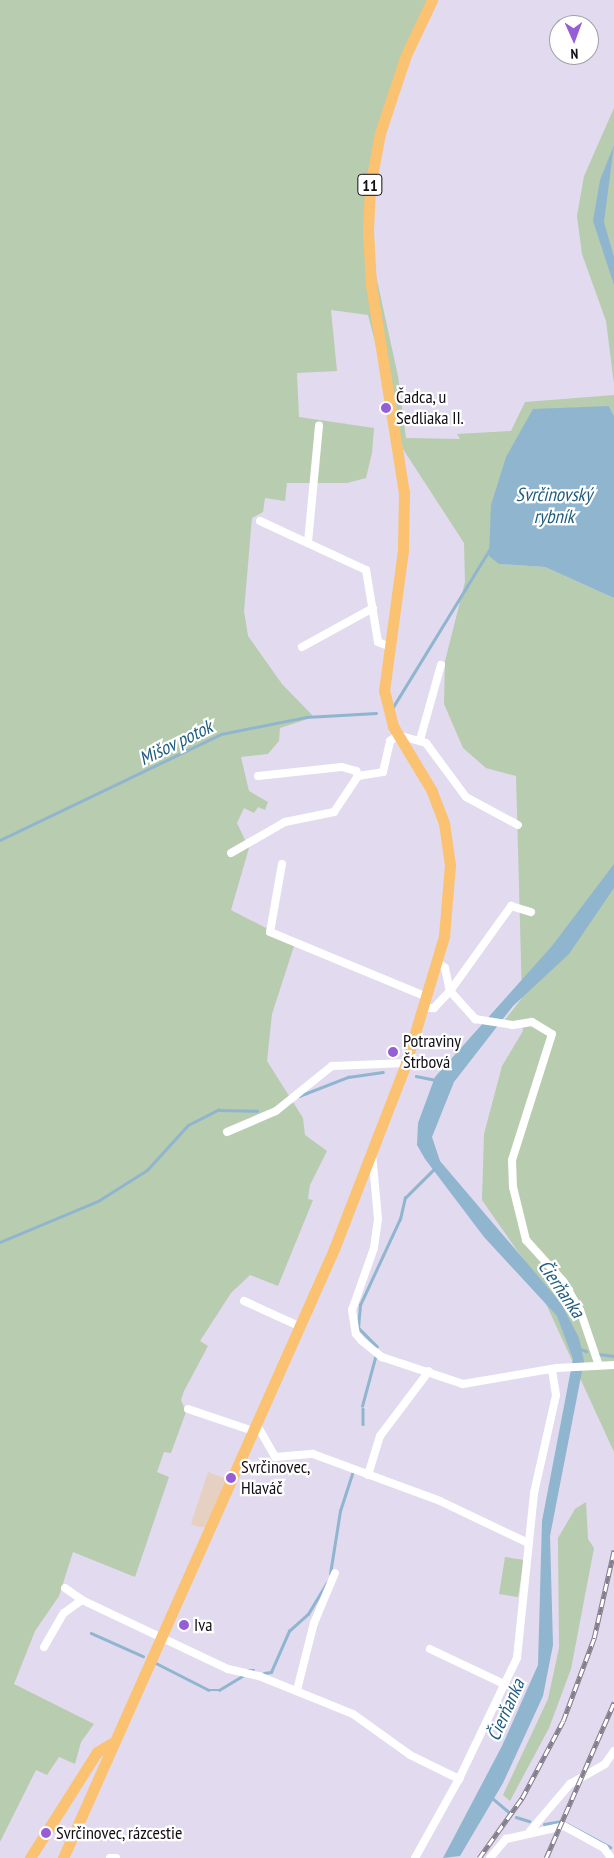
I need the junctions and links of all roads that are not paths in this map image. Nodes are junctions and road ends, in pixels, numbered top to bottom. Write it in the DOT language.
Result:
graph roads {
  1 [pos="432,0"];
  2 [pos="319,426"];
  3 [pos="260,521"];
  4 [pos="308,542"];
  5 [pos="374,608"];
  6 [pos="388,646"];
  7 [pos="302,647"];
  8 [pos="441,665"];
  9 [pos="398,735"];
  10 [pos="420,740"];
  11 [pos="258,776"];
  12 [pos="358,776"];
  13 [pos="518,825"];
  14 [pos="231,853"];
  15 [pos="282,864"];
  16 [pos="531,912"];
  17 [pos="437,962"];
  18 [pos="450,991"];
  19 [pos="426,1002"];
  20 [pos="406,1064"];
  21 [pos="227,1132"];
  22 [pos="372,1152"];
  23 [pos="244,1301"];
  24 [pos="301,1326"];
  25 [pos="598,1363"];
  26 [pos="614,1365"];
  27 [pos="554,1369"];
  28 [pos="428,1371"];
  29 [pos="188,1409"];
  30 [pos="257,1430"];
  31 [pos="368,1475"];
  32 [pos="528,1543"];
  33 [pos="335,1573"];
  34 [pos="65,1588"];
  35 [pos="82,1600"];
  36 [pos="162,1634"];
  37 [pos="44,1647"];
  38 [pos="430,1649"];
  39 [pos="504,1684"];
  40 [pos="297,1690"];
  41 [pos="112,1743"];
  42 [pos="614,1751"];
  43 [pos="459,1779"];
  44 [pos="530,1830"];
  45 [pos="30,1858"];
  46 [pos="63,1858"];
  47 [pos="110,1858"];
  48 [pos="116,1858"];
  49 [pos="415,1858"];
  50 [pos="490,1858"];
  51 [pos="611,1858"];
  1 -- 6 [label="main road, 11"];
  2 -- 4 [label="street"];
  3 -- 4 [label="street"];
  4 -- 5 [label="street"];
  5 -- 6 [label="street"];
  5 -- 7 [label="street"];
  6 -- 9 [label="main road, 11"];
  8 -- 10 [label="street"];
  9 -- 10 [label="street"];
  9 -- 12 [label="street"];
  9 -- 17 [label="main road, 11"];
  10 -- 13 [label="street"];
  11 -- 12 [label="street"];
  12 -- 14 [label="street"];
  15 -- 19 [label="street"];
  16 -- 18 [label="street"];
  17 -- 18 [label="street"];
  17 -- 19 [label="main road, 11"];
  18 -- 19 [label="street"];
  18 -- 25 [label="street"];
  19 -- 20 [label="main road, 11"];
  20 -- 21 [label="street"];
  20 -- 22 [label="main road, 11"];
  22 -- 24 [label="main road, 11"];
  22 -- 28 [label="street"];
  23 -- 24 [label="street"];
  24 -- 30 [label="main road, 11"];
  25 -- 26 [label="street"];
  25 -- 27 [label="street"];
  27 -- 28 [label="street"];
  27 -- 32 [label="street"];
  28 -- 31 [label="street"];
  29 -- 30 [label="street"];
  30 -- 31 [label="street"];
  30 -- 36 [label="main road, 11"];
  31 -- 32 [label="street"];
  32 -- 39 [label="street"];
  33 -- 40 [label="street"];
  34 -- 35 [label="street"];
  35 -- 36 [label="street"];
  35 -- 37 [label="street"];
  36 -- 40 [label="street"];
  36 -- 41 [label="main road, 11"];
  38 -- 39 [label="street"];
  39 -- 43 [label="street"];
  40 -- 43 [label="street"];
  41 -- 45 [label="main road"];
  41 -- 46 [label="main road, 11"];
  42 -- 44 [label="street"];
  43 -- 49 [label="street"];
  44 -- 50 [label="street"];
  44 -- 51 [label="street"];
  47 -- 48 [label="street"];
}
